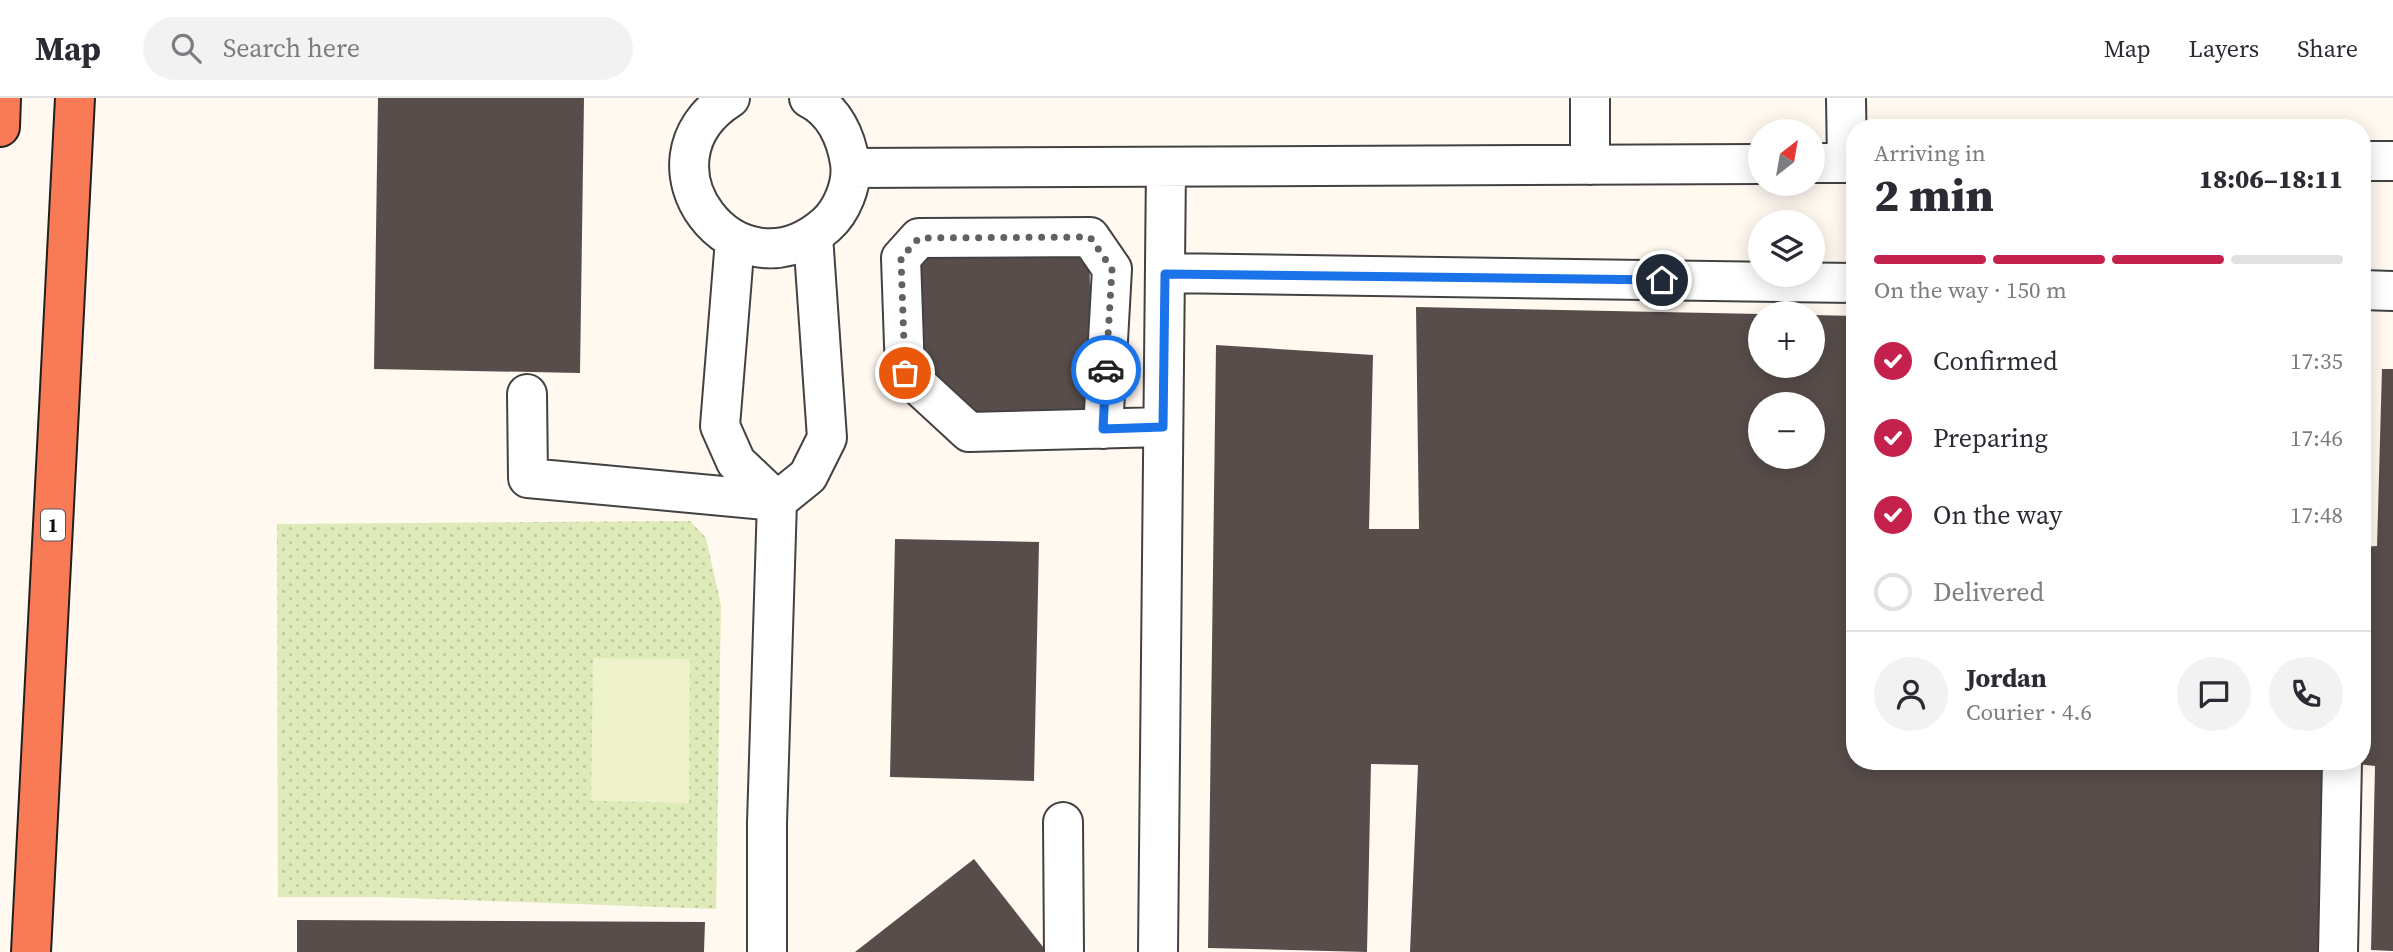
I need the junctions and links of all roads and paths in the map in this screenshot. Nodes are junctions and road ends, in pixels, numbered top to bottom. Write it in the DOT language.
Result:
graph roads {
  1 [pos="1,98"];
  2 [pos="75,98"];
  3 [pos="730,98"];
  4 [pos="809,98"];
  5 [pos="1590,98"];
  6 [pos="1846,98"];
  7 [pos="0,127"];
  8 [pos="2371,161"];
  9 [pos="2393,161"];
  10 [pos="1838,163"];
  11 [pos="1748,164"];
  12 [pos="1590,165"];
  13 [pos="1166,166"];
  14 [pos="851,168"];
  15 [pos="813,236"];
  16 [pos="735,240"];
  17 [pos="1165,274"];
  18 [pos="1846,283"];
  19 [pos="2371,290"];
  20 [pos="2393,291"];
  21 [pos="527,394"];
  22 [pos="1163,427"];
  23 [pos="1103,429"];
  24 [pos="777,501"];
  25 [pos="2342,770"];
  26 [pos="1063,822"];
  27 [pos="31,952"];
  28 [pos="767,952"];
  29 [pos="1063,952"];
  30 [pos="1158,952"];
  31 [pos="2338,952"];
  1 -- 7 [label="highway"];
  2 -- 27 [label="highway, 1"];
  3 -- 16 [label="lane"];
  4 -- 14 [label="lane"];
  5 -- 12 [label="lane"];
  6 -- 10 [label="lane"];
  8 -- 9 [label="lane"];
  11 -- 12 [label="lane"];
  12 -- 13 [label="lane"];
  13 -- 14 [label="lane"];
  13 -- 17 [label="lane"];
  14 -- 15 [label="lane"];
  15 -- 16 [label="lane"];
  15 -- 24 [label="lane"];
  16 -- 24 [label="lane"];
  17 -- 18 [label="lane"];
  17 -- 22 [label="lane"];
  19 -- 20 [label="lane"];
  21 -- 24 [label="lane"];
  22 -- 23 [label="lane"];
  22 -- 30 [label="lane"];
  23 -- 23 [label="lane"];
  24 -- 28 [label="lane"];
  25 -- 31 [label="lane"];
  26 -- 29 [label="lane"];
}
